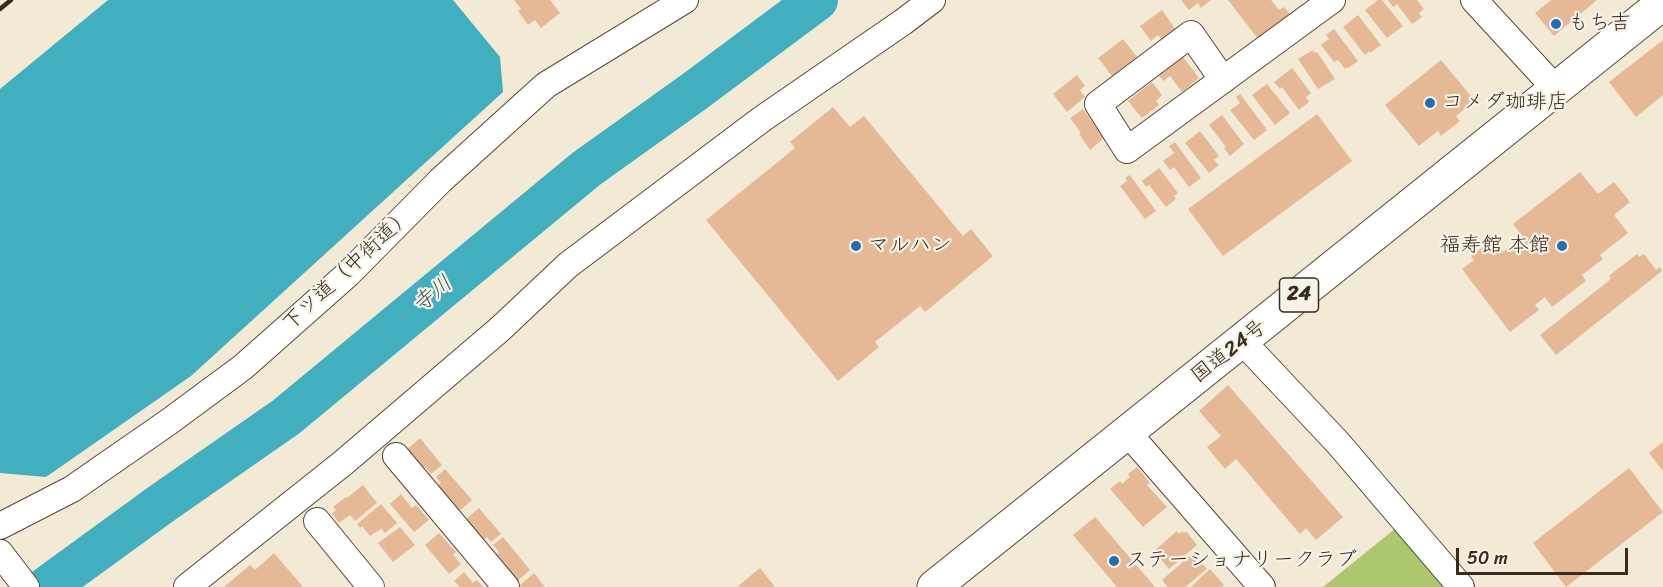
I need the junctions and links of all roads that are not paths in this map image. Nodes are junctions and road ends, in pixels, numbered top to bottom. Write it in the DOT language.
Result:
graph roads {
  1 [pos="685,0"];
  2 [pos="932,0"];
  3 [pos="1332,0"];
  4 [pos="1474,0"];
  5 [pos="1663,3"];
  6 [pos="1223,80"];
  7 [pos="1556,88"];
  8 [pos="1242,341"];
  9 [pos="1127,432"];
  10 [pos="396,456"];
  11 [pos="316,521"];
  12 [pos="0,526"];
  13 [pos="0,553"];
  14 [pos="26,587"];
  15 [pos="187,587"];
  16 [pos="371,587"];
  17 [pos="506,587"];
  18 [pos="934,587"];
  19 [pos="1262,587"];
  20 [pos="1461,587"];
  1 -- 12 [label="street, 下ツ道（中街道）"];
  2 -- 15 [label="street"];
  3 -- 6 [label="street"];
  4 -- 7 [label="street"];
  5 -- 7 [label="highway, 国道24号 / 24"];
  6 -- 6 [label="street"];
  7 -- 8 [label="highway, 国道24号 / 24"];
  8 -- 9 [label="highway, 国道24号 / 24"];
  8 -- 20 [label="street"];
  9 -- 18 [label="highway, 国道24号 / 24"];
  9 -- 19 [label="street"];
  10 -- 17 [label="street"];
  11 -- 16 [label="street"];
  13 -- 14 [label="street"];
}
